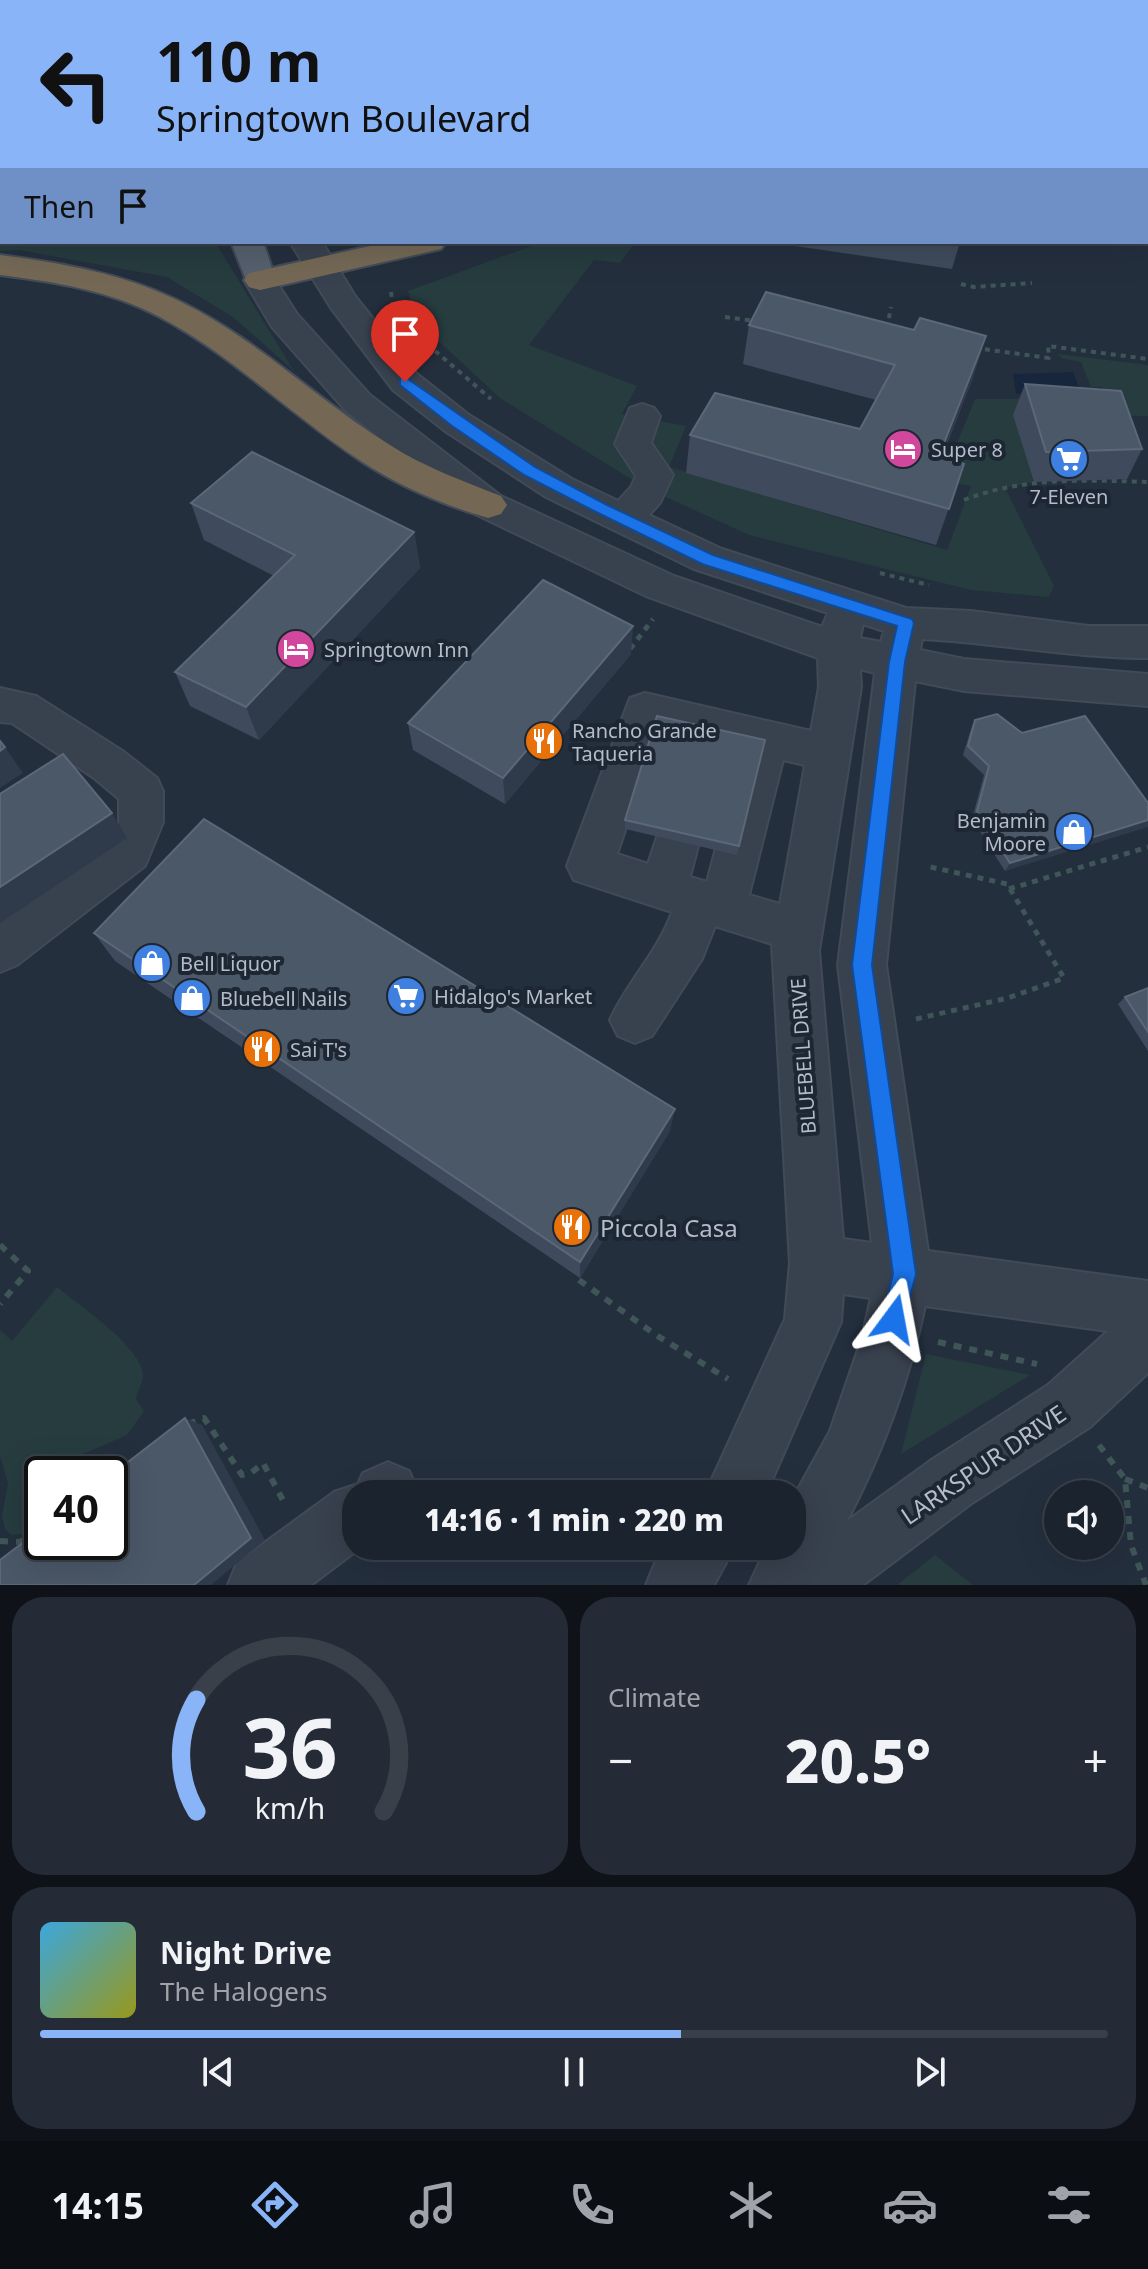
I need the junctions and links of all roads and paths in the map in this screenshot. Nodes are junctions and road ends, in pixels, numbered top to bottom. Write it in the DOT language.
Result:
graph roads {
  1 [pos="248,244"];
  2 [pos="412,244"];
  3 [pos="313,255"];
  4 [pos="0,265"];
  5 [pos="260,280"];
  6 [pos="1032,283"];
  7 [pos="961,284"];
  8 [pos="891,307"];
  9 [pos="725,317"];
  10 [pos="769,322"];
  11 [pos="885,337"];
  12 [pos="975,348"];
  13 [pos="1148,359"];
  14 [pos="642,416"];
  15 [pos="1148,482"];
  16 [pos="964,500"];
  17 [pos="488,505"];
  18 [pos="623,519"];
  19 [pos="846,606"];
  20 [pos="654,618"];
  21 [pos="1148,642"];
  22 [pos="902,643"];
  23 [pos="838,649"];
  24 [pos="627,652"];
  25 [pos="1148,690"];
  26 [pos="0,705"];
  27 [pos="767,738"];
  28 [pos="828,753"];
  29 [pos="676,842"];
  30 [pos="1148,847"];
  31 [pos="926,866"];
  32 [pos="1009,889"];
  33 [pos="696,899"];
  34 [pos="798,931"];
  35 [pos="0,950"];
  36 [pos="916,1019"];
  37 [pos="635,1020"];
  38 [pos="0,1245"];
  39 [pos="818,1263"];
  40 [pos="904,1274"];
  41 [pos="579,1280"];
  42 [pos="0,1304"];
  43 [pos="1148,1309"];
  44 [pos="1148,1334"];
  45 [pos="934,1341"];
  46 [pos="1042,1372"];
  47 [pos="728,1379"];
  48 [pos="180,1430"];
  49 [pos="1091,1435"];
  50 [pos="1125,1479"];
  51 [pos="741,1480"];
  52 [pos="1148,1488"];
  53 [pos="288,1510"];
  54 [pos="342,1525"];
  55 [pos="24,1540"];
  56 [pos="0,1542"];
  57 [pos="694,1560"];
  58 [pos="259,1585"];
  59 [pos="677,1585"];
  60 [pos="780,1585"];
  61 [pos="811,1585"];
  62 [pos="1146,1585"];
  1 -- 5 [label="main road"];
  2 -- 3 [label="highway"];
  3 -- 5 [label="highway"];
  3 -- 18 [label="street"];
  4 -- 17 [label="highway"];
  5 -- 17 [label="street"];
  6 -- 7 [label="path"];
  8 -- 11 [label="path"];
  9 -- 10 [label="path"];
  12 -- 13 [label="path"];
  14 -- 18 [label="street"];
  15 -- 16 [label="path"];
  17 -- 23 [label="street"];
  18 -- 19 [label="street"];
  19 -- 22 [label="street"];
  19 -- 23 [label="street, BLUEBELL DRIVE"];
  20 -- 24 [label="path"];
  21 -- 22 [label="street"];
  22 -- 23 [label="street"];
  22 -- 25 [label="street"];
  22 -- 40 [label="street"];
  23 -- 28 [label="street, BLUEBELL DRIVE"];
  26 -- 35 [label="street"];
  27 -- 28 [label="street"];
  27 -- 33 [label="street"];
  27 -- 33 [label="street"];
  28 -- 34 [label="street, BLUEBELL DRIVE"];
  29 -- 33 [label="street"];
  30 -- 32 [label="path"];
  31 -- 32 [label="path"];
  32 -- 36 [label="path"];
  33 -- 34 [label="street"];
  33 -- 37 [label="street"];
  34 -- 39 [label="street, BLUEBELL DRIVE"];
  38 -- 42 [label="path"];
  39 -- 40 [label="street"];
  39 -- 51 [label="street, BLUEBELL DRIVE"];
  40 -- 43 [label="street"];
  40 -- 60 [label="street"];
  41 -- 47 [label="path"];
  44 -- 61 [label="street, LARKSPUR DRIVE"];
  45 -- 46 [label="path"];
  48 -- 53 [label="path"];
  49 -- 50 [label="path"];
  50 -- 52 [label="path"];
  50 -- 62 [label="path"];
  54 -- 58 [label="street"];
  55 -- 56 [label="path"];
  57 -- 59 [label="street"];
}
